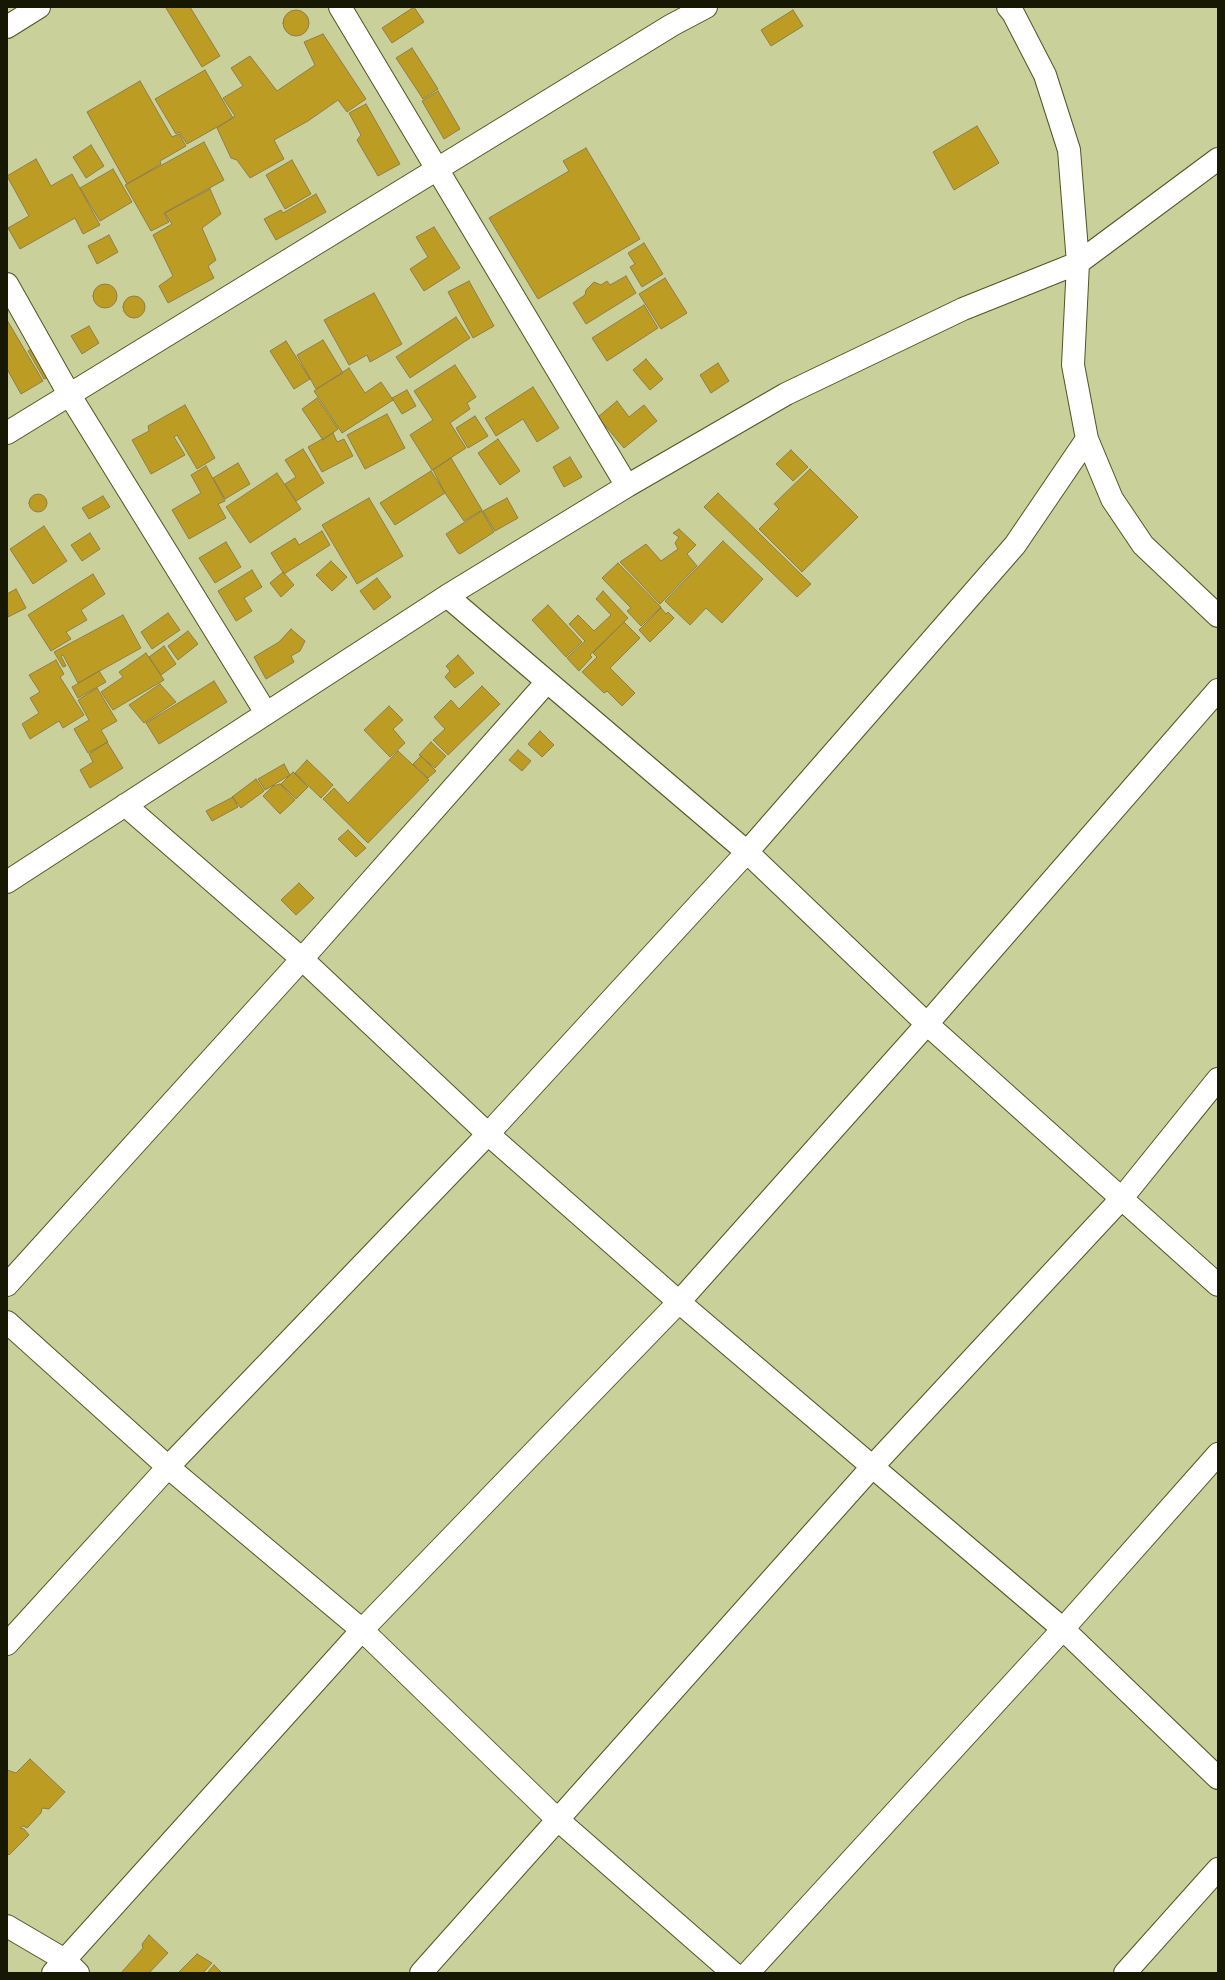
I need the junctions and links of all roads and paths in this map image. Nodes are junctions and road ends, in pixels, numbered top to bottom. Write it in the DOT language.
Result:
graph roads {
  1 [pos="39,7"];
  2 [pos="340,7"];
  3 [pos="706,7"];
  4 [pos="1008,7"];
  5 [pos="7,27"];
  6 [pos="1218,159"];
  7 [pos="438,168"];
  8 [pos="1078,263"];
  9 [pos="7,284"];
  10 [pos="69,394"];
  11 [pos="7,433"];
  12 [pos="1087,440"];
  13 [pos="627,486"];
  14 [pos="447,596"];
  15 [pos="1218,616"];
  16 [pos="546,683"];
  17 [pos="1218,690"];
  18 [pos="266,713"];
  19 [pos="126,805"];
  20 [pos="747,852"];
  21 [pos="7,882"];
  22 [pos="302,959"];
  23 [pos="926,1024"];
  24 [pos="1218,1079"];
  25 [pos="488,1134"];
  26 [pos="1122,1198"];
  27 [pos="1218,1285"];
  28 [pos="7,1286"];
  29 [pos="679,1302"];
  30 [pos="7,1322"];
  31 [pos="1218,1454"];
  32 [pos="168,1467"];
  33 [pos="872,1467"];
  34 [pos="1063,1629"];
  35 [pos="362,1630"];
  36 [pos="7,1644"];
  37 [pos="1218,1778"];
  38 [pos="557,1819"];
  39 [pos="1218,1869"];
  40 [pos="7,1926"];
  41 [pos="65,1969"];
  42 [pos="422,1973"];
  43 [pos="733,1973"];
  44 [pos="748,1973"];
  45 [pos="1125,1973"];
  1 -- 5 [label="street"];
  2 -- 7 [label="street"];
  3 -- 7 [label="street"];
  4 -- 8 [label="street"];
  6 -- 8 [label="street"];
  7 -- 10 [label="street"];
  7 -- 13 [label="street"];
  8 -- 12 [label="street"];
  8 -- 13 [label="street"];
  9 -- 10 [label="street"];
  10 -- 11 [label="street"];
  10 -- 18 [label="street"];
  12 -- 15 [label="street"];
  12 -- 20 [label="street"];
  13 -- 14 [label="street"];
  14 -- 16 [label="street"];
  14 -- 18 [label="street"];
  16 -- 20 [label="street"];
  16 -- 22 [label="street"];
  17 -- 23 [label="street"];
  18 -- 19 [label="street"];
  19 -- 21 [label="street"];
  19 -- 22 [label="street"];
  20 -- 23 [label="street"];
  20 -- 25 [label="street"];
  22 -- 25 [label="street"];
  22 -- 28 [label="street"];
  23 -- 26 [label="street"];
  23 -- 29 [label="street"];
  24 -- 26 [label="street"];
  25 -- 29 [label="street"];
  25 -- 32 [label="street"];
  26 -- 27 [label="street"];
  26 -- 33 [label="street"];
  29 -- 33 [label="street"];
  29 -- 35 [label="street"];
  30 -- 32 [label="street"];
  31 -- 34 [label="street"];
  32 -- 35 [label="street"];
  32 -- 36 [label="street"];
  33 -- 34 [label="street"];
  33 -- 38 [label="street"];
  34 -- 37 [label="street"];
  34 -- 44 [label="street"];
  35 -- 38 [label="street"];
  35 -- 41 [label="street"];
  38 -- 42 [label="street"];
  38 -- 43 [label="street"];
  39 -- 45 [label="street"];
  40 -- 41 [label="street"];
}
